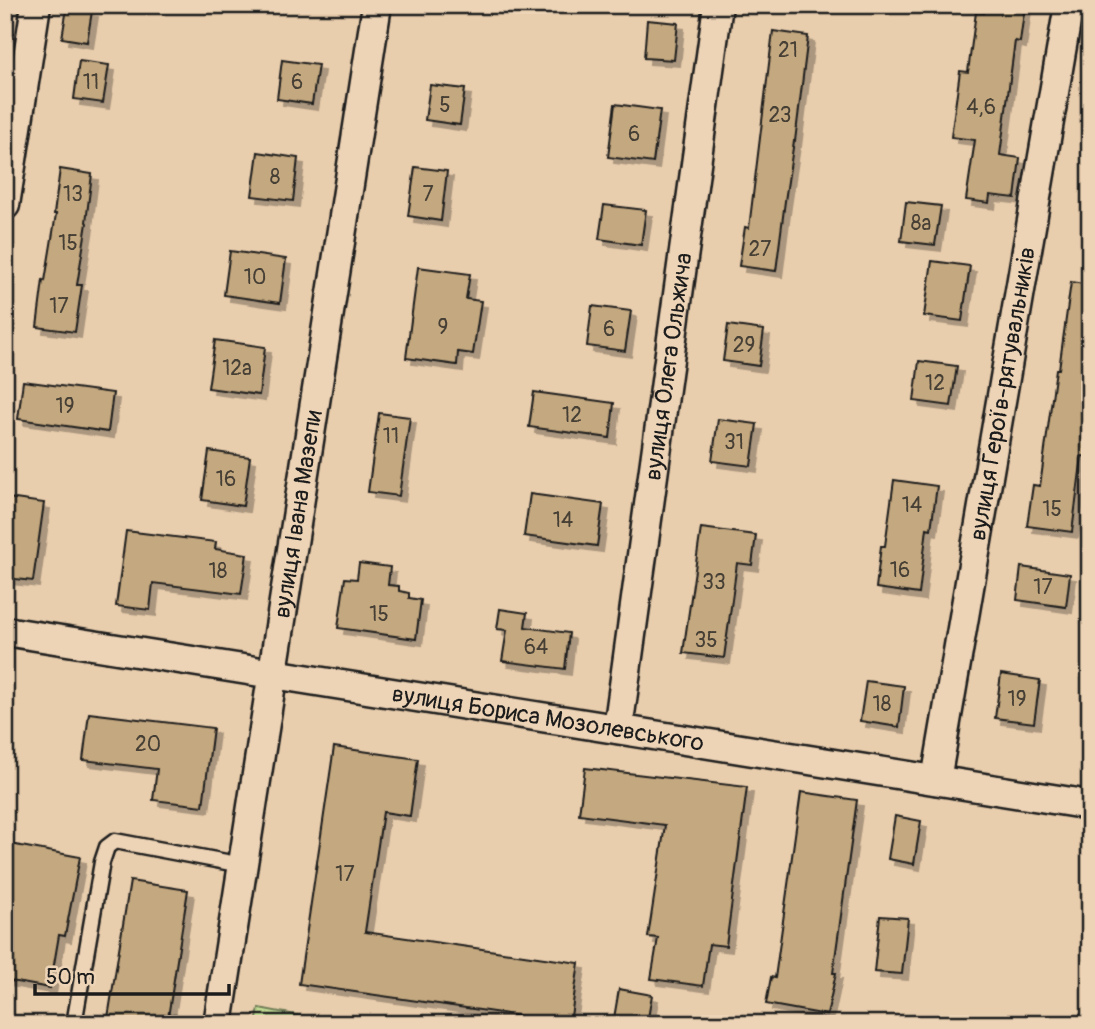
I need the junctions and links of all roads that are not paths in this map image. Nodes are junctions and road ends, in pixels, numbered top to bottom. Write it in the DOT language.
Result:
graph roads {
  1 [pos="36,5"];
  2 [pos="377,5"];
  3 [pos="718,5"];
  4 [pos="1069,5"];
  5 [pos="5,205"];
  6 [pos="5,631"];
  7 [pos="272,674"];
  8 [pos="618,729"];
  9 [pos="936,780"];
  10 [pos="1090,805"];
  11 [pos="242,865"];
  12 [pos="74,1024"];
  13 [pos="218,1024"];
  1 -- 5 [label="street"];
  2 -- 7 [label="street, вулиця Івана Мазепи"];
  3 -- 8 [label="street, вулиця Олега Ольжича"];
  4 -- 9 [label="street, вулиця Героїв-рятувальників"];
  6 -- 7 [label="street, вулиця Бориса Мозолевського"];
  7 -- 8 [label="street, вулиця Бориса Мозолевського"];
  7 -- 11 [label="street, вулиця Івана Мазепи"];
  8 -- 9 [label="street, вулиця Бориса Мозолевського"];
  9 -- 10 [label="street, вулиця Бориса Мозолевського"];
  11 -- 12 [label="lane"];
  11 -- 13 [label="street, вулиця Івана Мазепи"];
}
